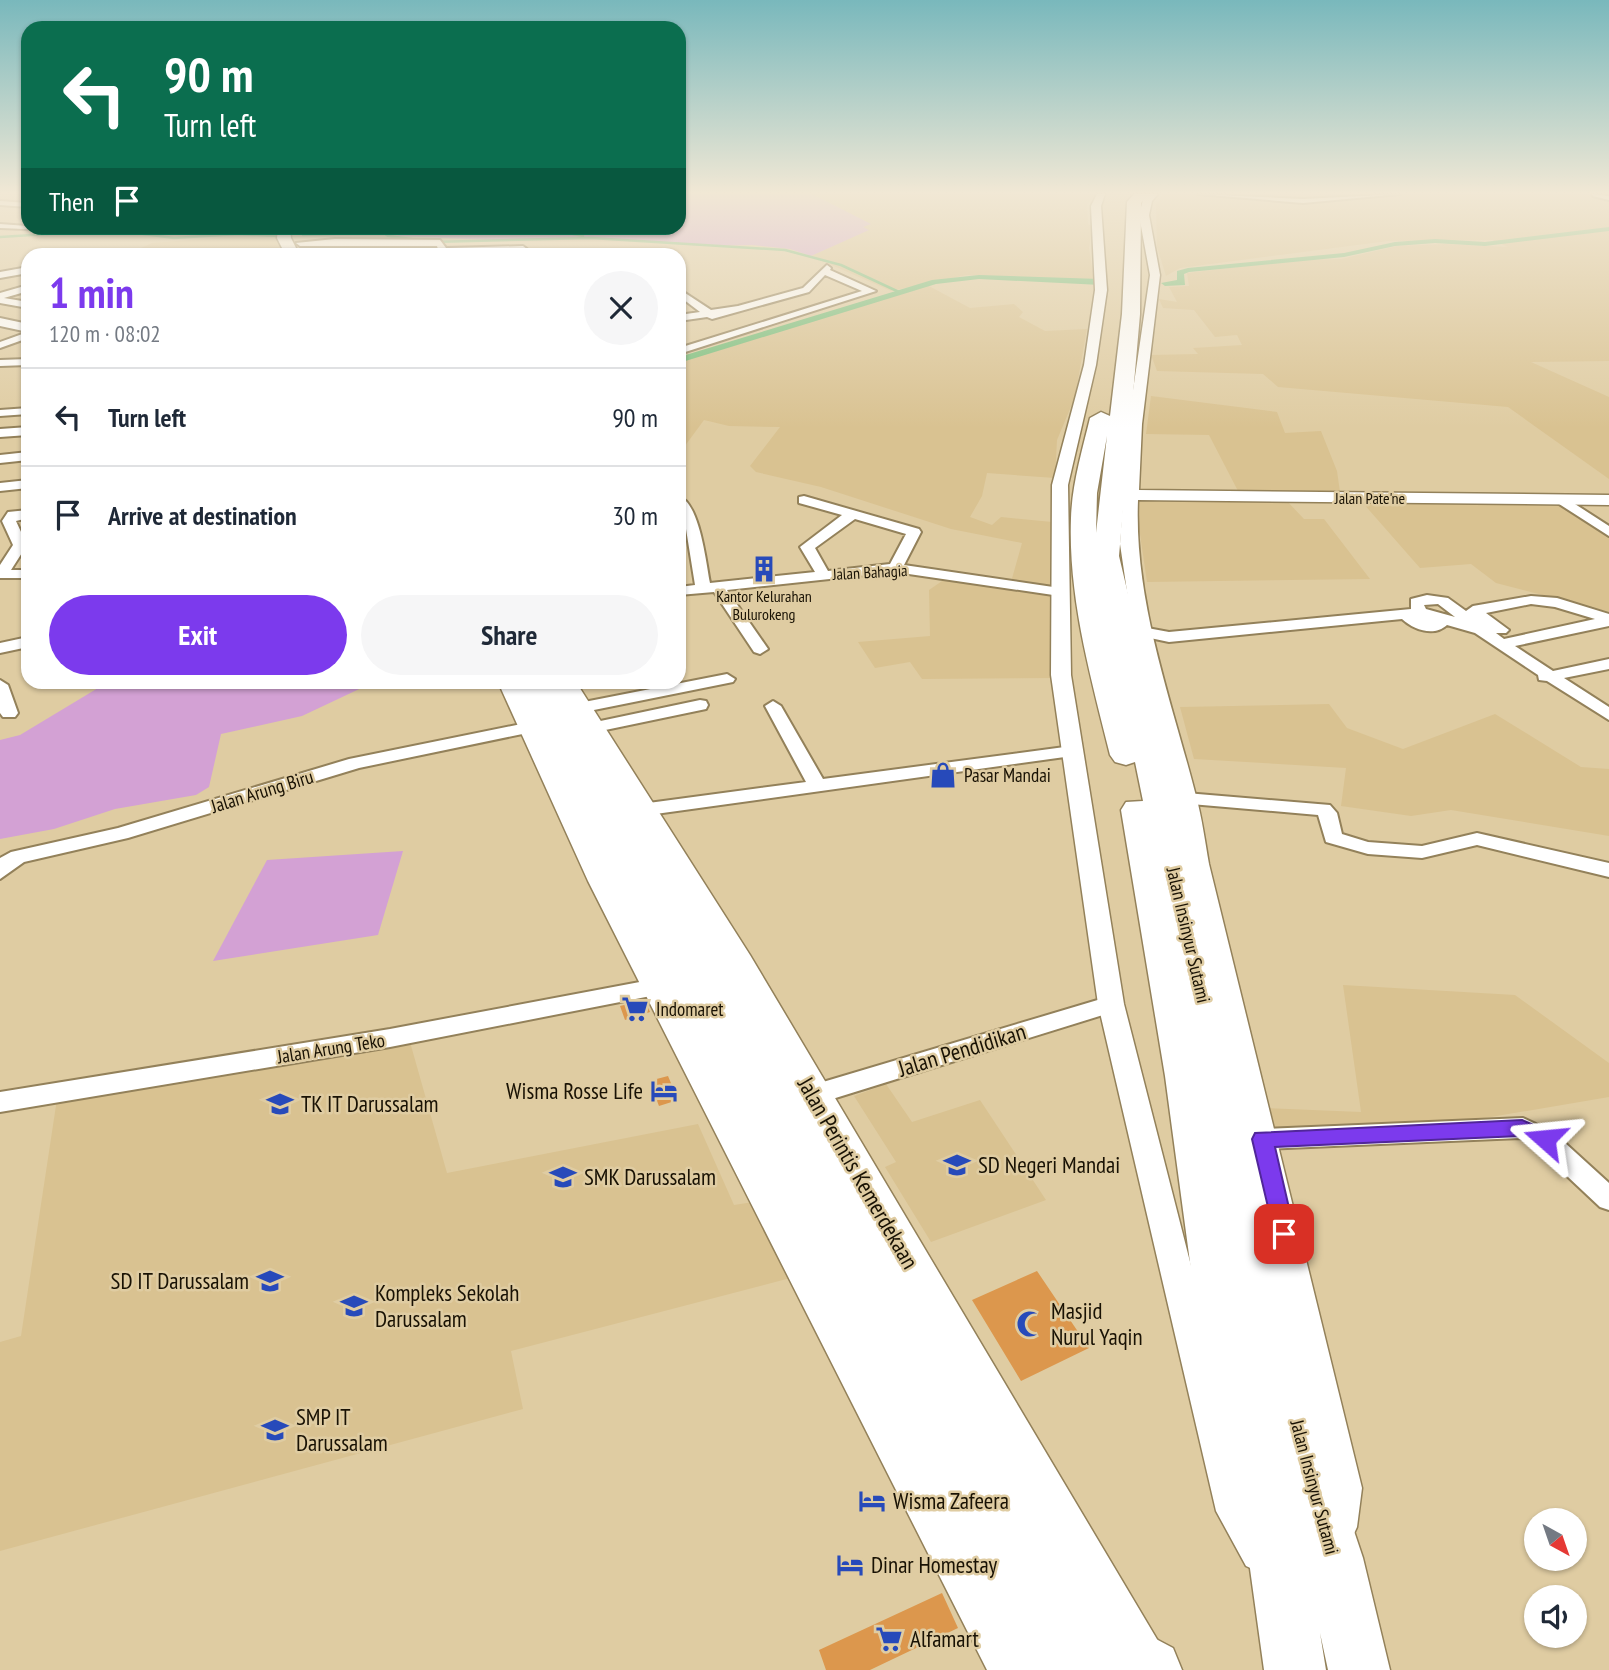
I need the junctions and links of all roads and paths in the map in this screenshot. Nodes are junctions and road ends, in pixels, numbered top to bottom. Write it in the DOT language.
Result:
graph roads {
  1 [pos="823,272"];
  2 [pos="829,272"];
  3 [pos="1101,272"];
  4 [pos="1119,272"];
  5 [pos="1132,272"];
  6 [pos="1154,272"];
  7 [pos="844,280"];
  8 [pos="21,281"];
  9 [pos="0,284"];
  10 [pos="21,288"];
  11 [pos="806,290"];
  12 [pos="21,291"];
  13 [pos="686,297"];
  14 [pos="0,298"];
  15 [pos="775,298"];
  16 [pos="21,303"];
  17 [pos="809,310"];
  18 [pos="708,314"];
  19 [pos="686,319"];
  20 [pos="0,322"];
  21 [pos="21,326"];
  22 [pos="744,331"];
  23 [pos="21,338"];
  24 [pos="0,345"];
  25 [pos="686,349"];
  26 [pos="21,362"];
  27 [pos="0,363"];
  28 [pos="21,412"];
  29 [pos="0,413"];
  30 [pos="21,432"];
  31 [pos="0,433"];
  32 [pos="21,459"];
  33 [pos="0,461"];
  34 [pos="21,485"];
  35 [pos="0,487"];
  36 [pos="1132,495"];
  37 [pos="1561,499"];
  38 [pos="804,500"];
  39 [pos="1609,500"];
  40 [pos="686,514"];
  41 [pos="853,514"];
  42 [pos="14,515"];
  43 [pos="1609,532"];
  44 [pos="895,568"];
  45 [pos="21,574"];
  46 [pos="823,574"];
  47 [pos="710,587"];
  48 [pos="686,590"];
  49 [pos="1060,592"];
  50 [pos="1414,616"];
  51 [pos="1609,620"];
  52 [pos="1439,622"];
  53 [pos="1480,630"];
  54 [pos="1609,633"];
  55 [pos="1172,641"];
  56 [pos="1145,643"];
  57 [pos="21,644"];
  58 [pos="0,648"];
  59 [pos="1510,648"];
  60 [pos="760,649"];
  61 [pos="1609,664"];
  62 [pos="1544,677"];
  63 [pos="727,678"];
  64 [pos="0,685"];
  65 [pos="686,686"];
  66 [pos="514,689"];
  67 [pos="526,689"];
  68 [pos="551,689"];
  69 [pos="668,689"];
  70 [pos="700,705"];
  71 [pos="577,706"];
  72 [pos="773,706"];
  73 [pos="9,713"];
  74 [pos="1604,716"];
  75 [pos="531,727"];
  76 [pos="1072,751"];
  77 [pos="816,784"];
  78 [pos="1186,799"];
  79 [pos="641,810"];
  80 [pos="0,870"];
  81 [pos="1609,870"];
  82 [pos="661,986"];
  83 [pos="1111,1004"];
  84 [pos="813,1095"];
  85 [pos="0,1102"];
  86 [pos="1263,1139"];
  87 [pos="1609,1199"];
  88 [pos="1334,1558"];
  89 [pos="1283,1640"];
  90 [pos="1136,1668"];
  91 [pos="1016,1670"];
  92 [pos="1061,1670"];
  93 [pos="1359,1670"];
  1 -- 11 [label="street"];
  2 -- 7 [label="street"];
  3 -- 49 [label="street"];
  4 -- 89 [label="highway, Jalan Insinyur Sutami"];
  5 -- 88 [label="highway, Jalan Insinyur Sutami"];
  6 -- 36 [label="street"];
  7 -- 11 [label="street"];
  7 -- 17 [label="street"];
  8 -- 9 [label="street"];
  9 -- 10 [label="street"];
  11 -- 15 [label="street"];
  12 -- 14 [label="street"];
  13 -- 18 [label="street"];
  14 -- 16 [label="street"];
  15 -- 17 [label="street"];
  15 -- 18 [label="street"];
  17 -- 22 [label="street"];
  18 -- 19 [label="street"];
  18 -- 22 [label="street"];
  20 -- 21 [label="main road"];
  22 -- 25 [label="street"];
  23 -- 24 [label="street"];
  26 -- 27 [label="street"];
  28 -- 29 [label="street"];
  30 -- 31 [label="street"];
  32 -- 33 [label="street"];
  34 -- 35 [label="street"];
  36 -- 37 [label="street, Jalan Pate'ne"];
  36 -- 56 [label="street"];
  37 -- 39 [label="street, Jalan Pate'ne"];
  37 -- 43 [label="street"];
  38 -- 41 [label="street"];
  40 -- 47 [label="street"];
  41 -- 44 [label="street"];
  41 -- 46 [label="street"];
  42 -- 45 [label="street"];
  44 -- 46 [label="street, Jalan Bahagia"];
  44 -- 49 [label="street, Jalan Bahagia"];
  46 -- 47 [label="street, Jalan Bahagia"];
  47 -- 48 [label="street, Jalan Bahagia"];
  47 -- 60 [label="street"];
  49 -- 76 [label="street"];
  50 -- 52 [label="street"];
  50 -- 53 [label="street"];
  50 -- 55 [label="street"];
  51 -- 59 [label="street"];
  51 -- 59 [label="street"];
  52 -- 53 [label="street"];
  52 -- 59 [label="street"];
  53 -- 59 [label="street"];
  54 -- 59 [label="street"];
  55 -- 56 [label="street"];
  55 -- 56 [label="street"];
  56 -- 78 [label="street"];
  57 -- 58 [label="street"];
  59 -- 62 [label="street"];
  61 -- 62 [label="street"];
  62 -- 74 [label="street"];
  63 -- 65 [label="street"];
  64 -- 73 [label="street"];
  66 -- 75 [label="main road"];
  67 -- 92 [label="highway"];
  68 -- 90 [label="highway, Jalan Perintis Kemerdekaan"];
  69 -- 71 [label="street"];
  70 -- 71 [label="street"];
  71 -- 79 [label="main road, Jalan Perintis Kemerdekaan"];
  72 -- 77 [label="street"];
  75 -- 80 [label="street, Jalan Arung Biru"];
  75 -- 82 [label="main road"];
  76 -- 77 [label="street"];
  76 -- 83 [label="street"];
  77 -- 79 [label="street"];
  78 -- 81 [label="street"];
  78 -- 86 [label="street"];
  79 -- 84 [label="main road, Jalan Perintis Kemerdekaan"];
  82 -- 85 [label="street, Jalan Arung Teko"];
  82 -- 91 [label="main road"];
  83 -- 84 [label="street, Jalan Pendidikan"];
  83 -- 89 [label="street"];
  84 -- 90 [label="main road, Jalan Perintis Kemerdekaan"];
  86 -- 87 [label="street"];
  86 -- 88 [label="street"];
  88 -- 93 [label="highway, Jalan Insinyur Sutami"];
}
